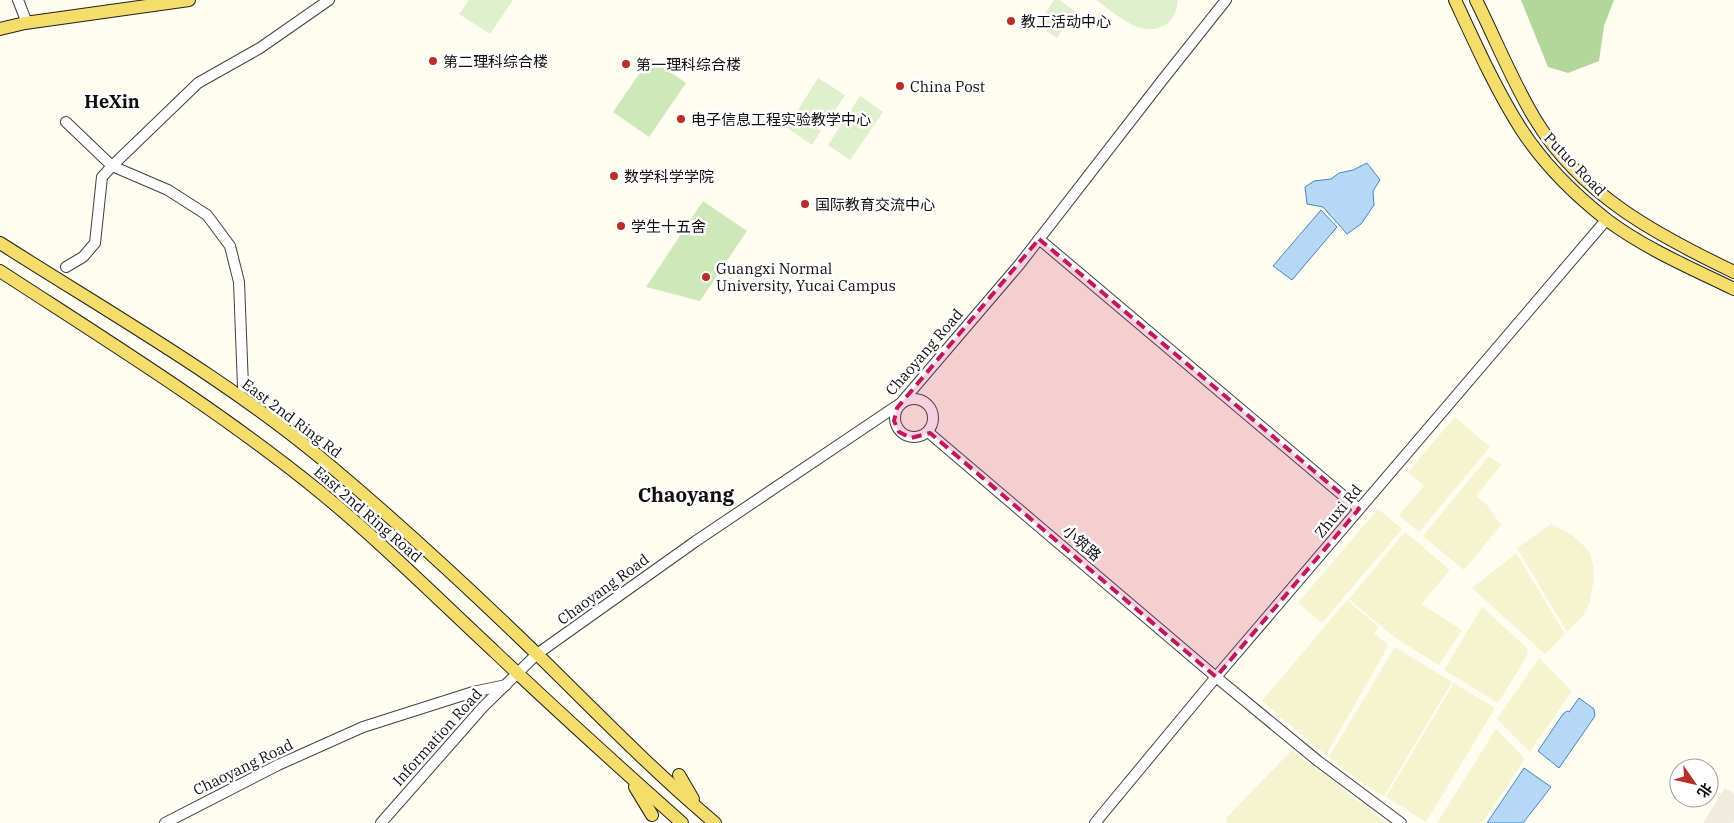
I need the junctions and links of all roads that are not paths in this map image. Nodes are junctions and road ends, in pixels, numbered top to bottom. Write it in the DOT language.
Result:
graph roads {
  1 [pos="18,0"];
  2 [pos="190,0"];
  3 [pos="329,0"];
  4 [pos="1226,0"];
  5 [pos="1455,0"];
  6 [pos="1476,0"];
  7 [pos="27,23"];
  8 [pos="0,29"];
  9 [pos="66,122"];
  10 [pos="112,166"];
  11 [pos="1607,219"];
  12 [pos="1039,239"];
  13 [pos="0,243"];
  14 [pos="66,267"];
  15 [pos="0,272"];
  16 [pos="1734,272"];
  17 [pos="1734,289"];
  18 [pos="243,387"];
  19 [pos="901,403"];
  20 [pos="928,432"];
  21 [pos="1359,509"];
  22 [pos="537,654"];
  23 [pos="517,674"];
  24 [pos="1216,677"];
  25 [pos="506,685"];
  26 [pos="679,775"];
  27 [pos="628,776"];
  28 [pos="699,810"];
  29 [pos="652,816"];
  30 [pos="165,823"];
  31 [pos="381,823"];
  32 [pos="682,823"];
  33 [pos="715,823"];
  34 [pos="1095,823"];
  35 [pos="1401,823"];
  1 -- 7 [label="street"];
  2 -- 7 [label="main road"];
  3 -- 10 [label="street"];
  4 -- 12 [label="street, Chaoyang Road"];
  5 -- 11 [label="main road, Putuo Road"];
  6 -- 16 [label="main road, Putuo Road"];
  7 -- 8 [label="main road"];
  9 -- 10 [label="street"];
  10 -- 14 [label="street"];
  10 -- 18 [label="street"];
  11 -- 17 [label="main road, Putuo Road"];
  11 -- 21 [label="street, Zhuxi Rd"];
  12 -- 19 [label="street, Chaoyang Road"];
  12 -- 21 [label="street"];
  13 -- 22 [label="main road, East 2nd Ring Rd"];
  15 -- 23 [label="main road, East 2nd Ring Road"];
  19 -- 20 [label="street"];
  19 -- 20 [label="street"];
  19 -- 22 [label="street, Chaoyang Road"];
  20 -- 24 [label="street, 小筑路"];
  21 -- 24 [label="street, Zhuxi Rd"];
  22 -- 23 [label="street, Chaoyang Road"];
  22 -- 28 [label="main road"];
  23 -- 25 [label="street, Information Road"];
  23 -- 27 [label="main road, East 2nd Ring Road"];
  24 -- 34 [label="street, Zhuxi Rd"];
  24 -- 35 [label="street, 小筑路"];
  25 -- 30 [label="street, Chaoyang Road"];
  25 -- 31 [label="street, Information Road"];
  26 -- 28 [label="main road"];
  27 -- 29 [label="main road"];
  27 -- 32 [label="main road, East 2nd Ring Road"];
  28 -- 33 [label="main road"];
}
